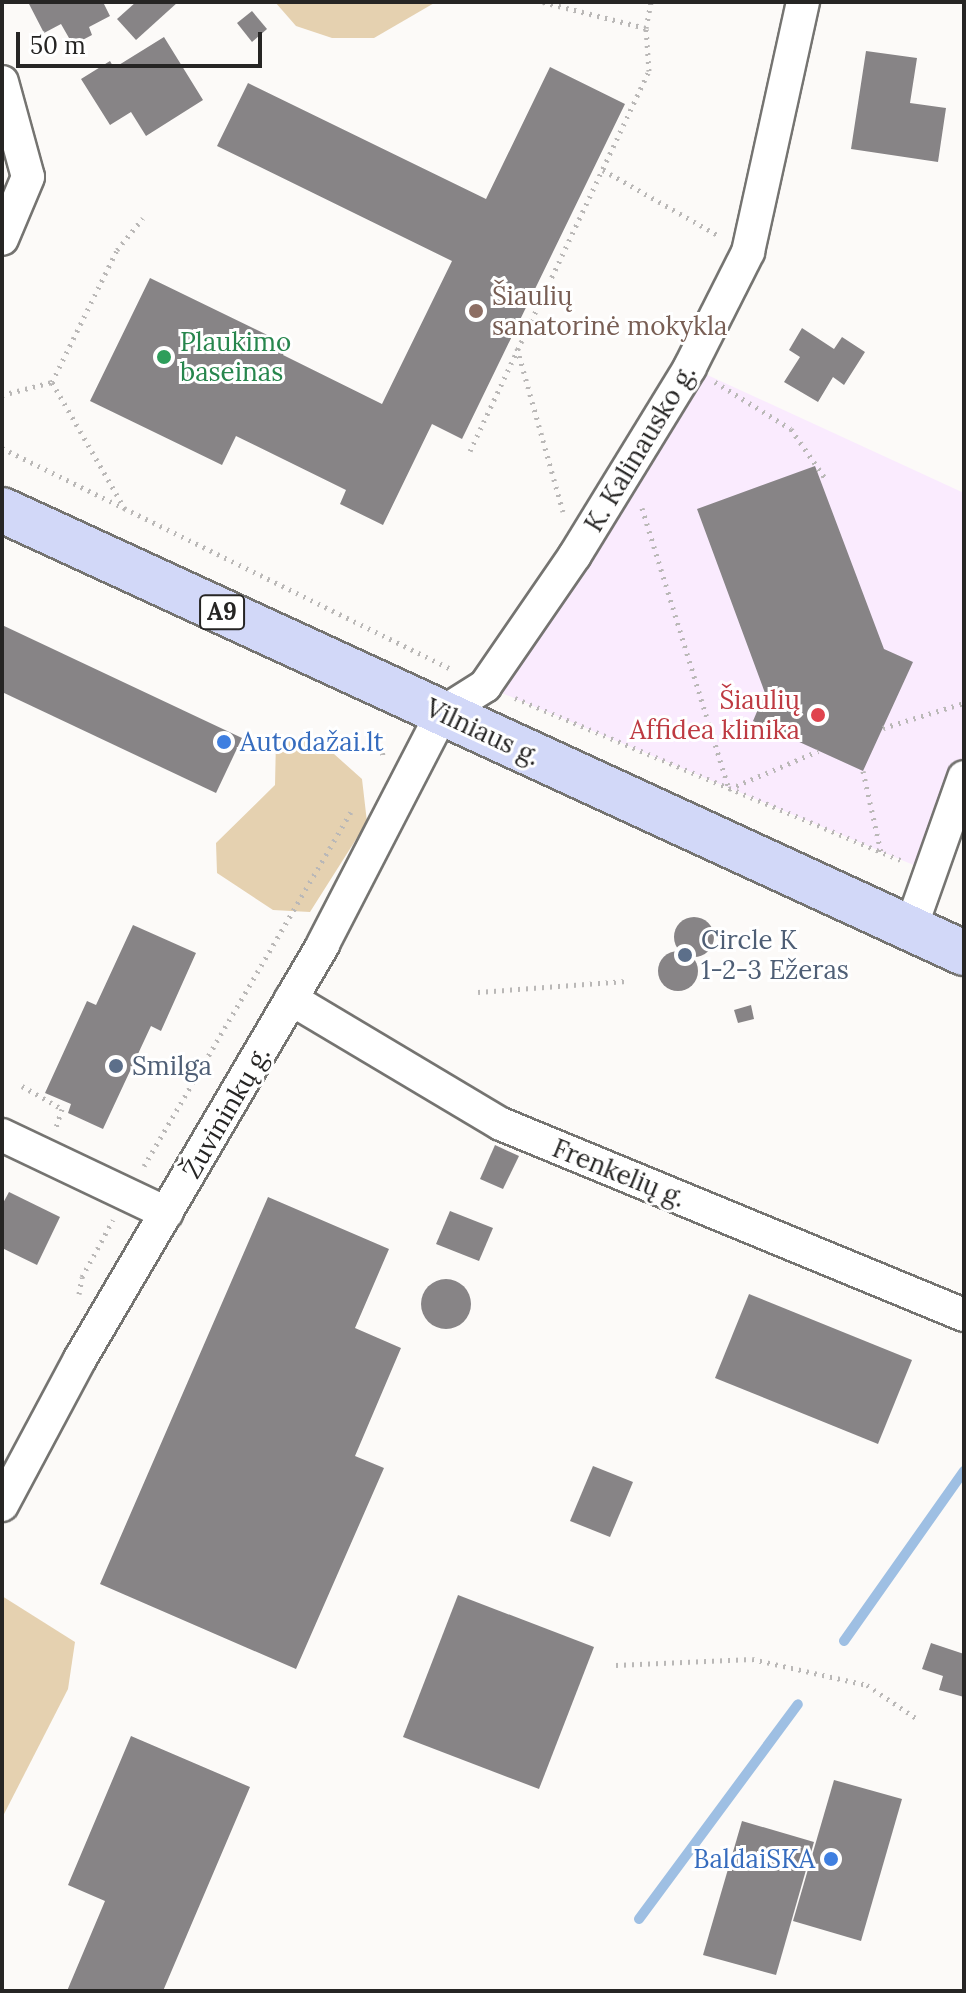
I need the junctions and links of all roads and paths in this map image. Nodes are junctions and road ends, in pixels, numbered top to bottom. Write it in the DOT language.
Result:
graph roads {
  1 [pos="543,2"];
  2 [pos="651,2"];
  3 [pos="803,2"];
  4 [pos="646,28"];
  5 [pos="2,82"];
  6 [pos="603,170"];
  7 [pos="143,218"];
  8 [pos="2,239"];
  9 [pos="748,252"];
  10 [pos="517,348"];
  11 [pos="690,367"];
  12 [pos="52,382"];
  13 [pos="2,395"];
  14 [pos="470,451"];
  15 [pos="630,467"];
  16 [pos="827,481"];
  17 [pos="2,510"];
  18 [pos="126,510"];
  19 [pos="575,555"];
  20 [pos="964,703"];
  21 [pos="442,713"];
  22 [pos="883,728"];
  23 [pos="380,737"];
  24 [pos="818,751"];
  25 [pos="376,770"];
  26 [pos="863,771"];
  27 [pos="964,777"];
  28 [pos="353,810"];
  29 [pos="881,852"];
  30 [pos="911,927"];
  31 [pos="964,953"];
  32 [pos="627,981"];
  33 [pos="478,992"];
  34 [pos="291,999"];
  35 [pos="22,1086"];
  36 [pos="2,1135"];
  37 [pos="49,1156"];
  38 [pos="128,1193"];
  39 [pos="166,1213"];
  40 [pos="77,1304"];
  41 [pos="964,1315"];
  42 [pos="2,1505"];
  43 [pos="616,1665"];
  44 [pos="916,1718"];
  1 -- 4 [label="path"];
  2 -- 4 [label="path"];
  3 -- 9 [label="street, K. Kalinausko g."];
  4 -- 6 [label="path"];
  5 -- 8 [label="street"];
  6 -- 9 [label="path"];
  6 -- 10 [label="path"];
  7 -- 12 [label="path"];
  9 -- 11 [label="street, K. Kalinausko g."];
  10 -- 14 [label="path"];
  10 -- 19 [label="path"];
  11 -- 15 [label="street, K. Kalinausko g."];
  11 -- 16 [label="path"];
  12 -- 13 [label="path"];
  12 -- 18 [label="path"];
  15 -- 19 [label="street, K. Kalinausko g."];
  15 -- 24 [label="path"];
  17 -- 21 [label="highway, Vilniaus g. / A9"];
  19 -- 21 [label="street, K. Kalinausko g."];
  20 -- 22 [label="path"];
  21 -- 30 [label="highway, Vilniaus g. / A9"];
  21 -- 34 [label="street, Žuvininkų g."];
  23 -- 25 [label="path"];
  26 -- 29 [label="path"];
  27 -- 30 [label="street"];
  28 -- 38 [label="path"];
  30 -- 31 [label="highway, Vilniaus g. / A9"];
  32 -- 33 [label="path"];
  34 -- 39 [label="street, Žuvininkų g."];
  34 -- 41 [label="street, Frenkelių g."];
  35 -- 37 [label="path"];
  36 -- 37 [label="street"];
  37 -- 38 [label="street"];
  38 -- 39 [label="street"];
  38 -- 40 [label="path"];
  39 -- 42 [label="street, Žuvininkų g."];
  43 -- 44 [label="path"];
}
